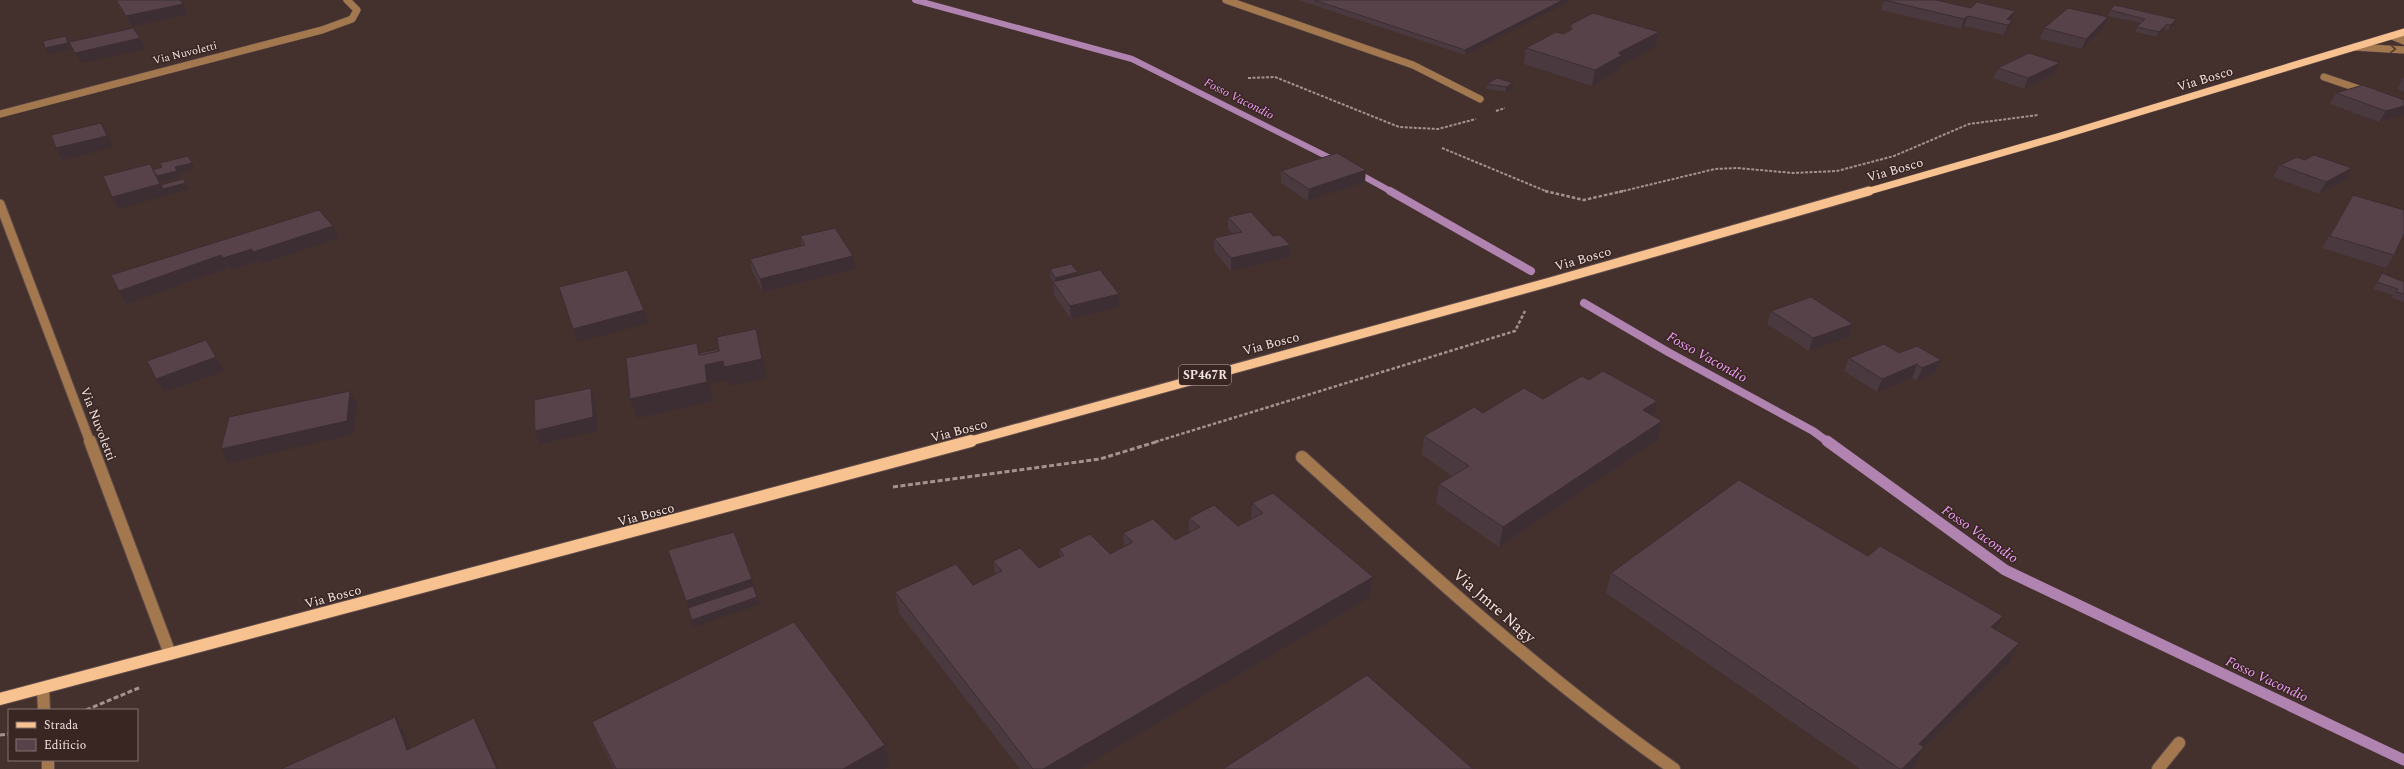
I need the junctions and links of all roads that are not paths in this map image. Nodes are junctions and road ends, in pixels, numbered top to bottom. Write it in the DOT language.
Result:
graph roads {
  1 [pos="347,0"];
  2 [pos="1226,0"];
  3 [pos="2404,32"];
  4 [pos="2392,36"];
  5 [pos="2404,38"];
  6 [pos="2404,41"];
  7 [pos="2354,47"];
  8 [pos="2404,50"];
  9 [pos="2324,77"];
  10 [pos="2375,94"];
  11 [pos="1480,98"];
  12 [pos="0,114"];
  13 [pos="0,204"];
  14 [pos="1302,457"];
  15 [pos="170,654"];
  16 [pos="43,688"];
  17 [pos="0,699"];
  18 [pos="44,709"];
  19 [pos="2179,743"];
  20 [pos="1674,769"];
  21 [pos="2158,769"];
  1 -- 12 [label="street, Via Nuvoletti"];
  2 -- 11 [label="street"];
  3 -- 4 [label="main road, Via Bosco / SP467R"];
  4 -- 5 [label="street"];
  4 -- 6 [label="street"];
  4 -- 7 [label="main road, Via Bosco / SP467R"];
  7 -- 8 [label="street, one-way"];
  7 -- 15 [label="main road, Via Bosco / SP467R"];
  9 -- 10 [label="street"];
  13 -- 15 [label="street, Via Nuvoletti"];
  14 -- 20 [label="street, Via Jmre Nagy"];
  15 -- 16 [label="main road, Via Bosco / SP467R"];
  16 -- 17 [label="main road, Via Bosco / SP467R"];
  16 -- 18 [label="street"];
  19 -- 21 [label="street"];
}
